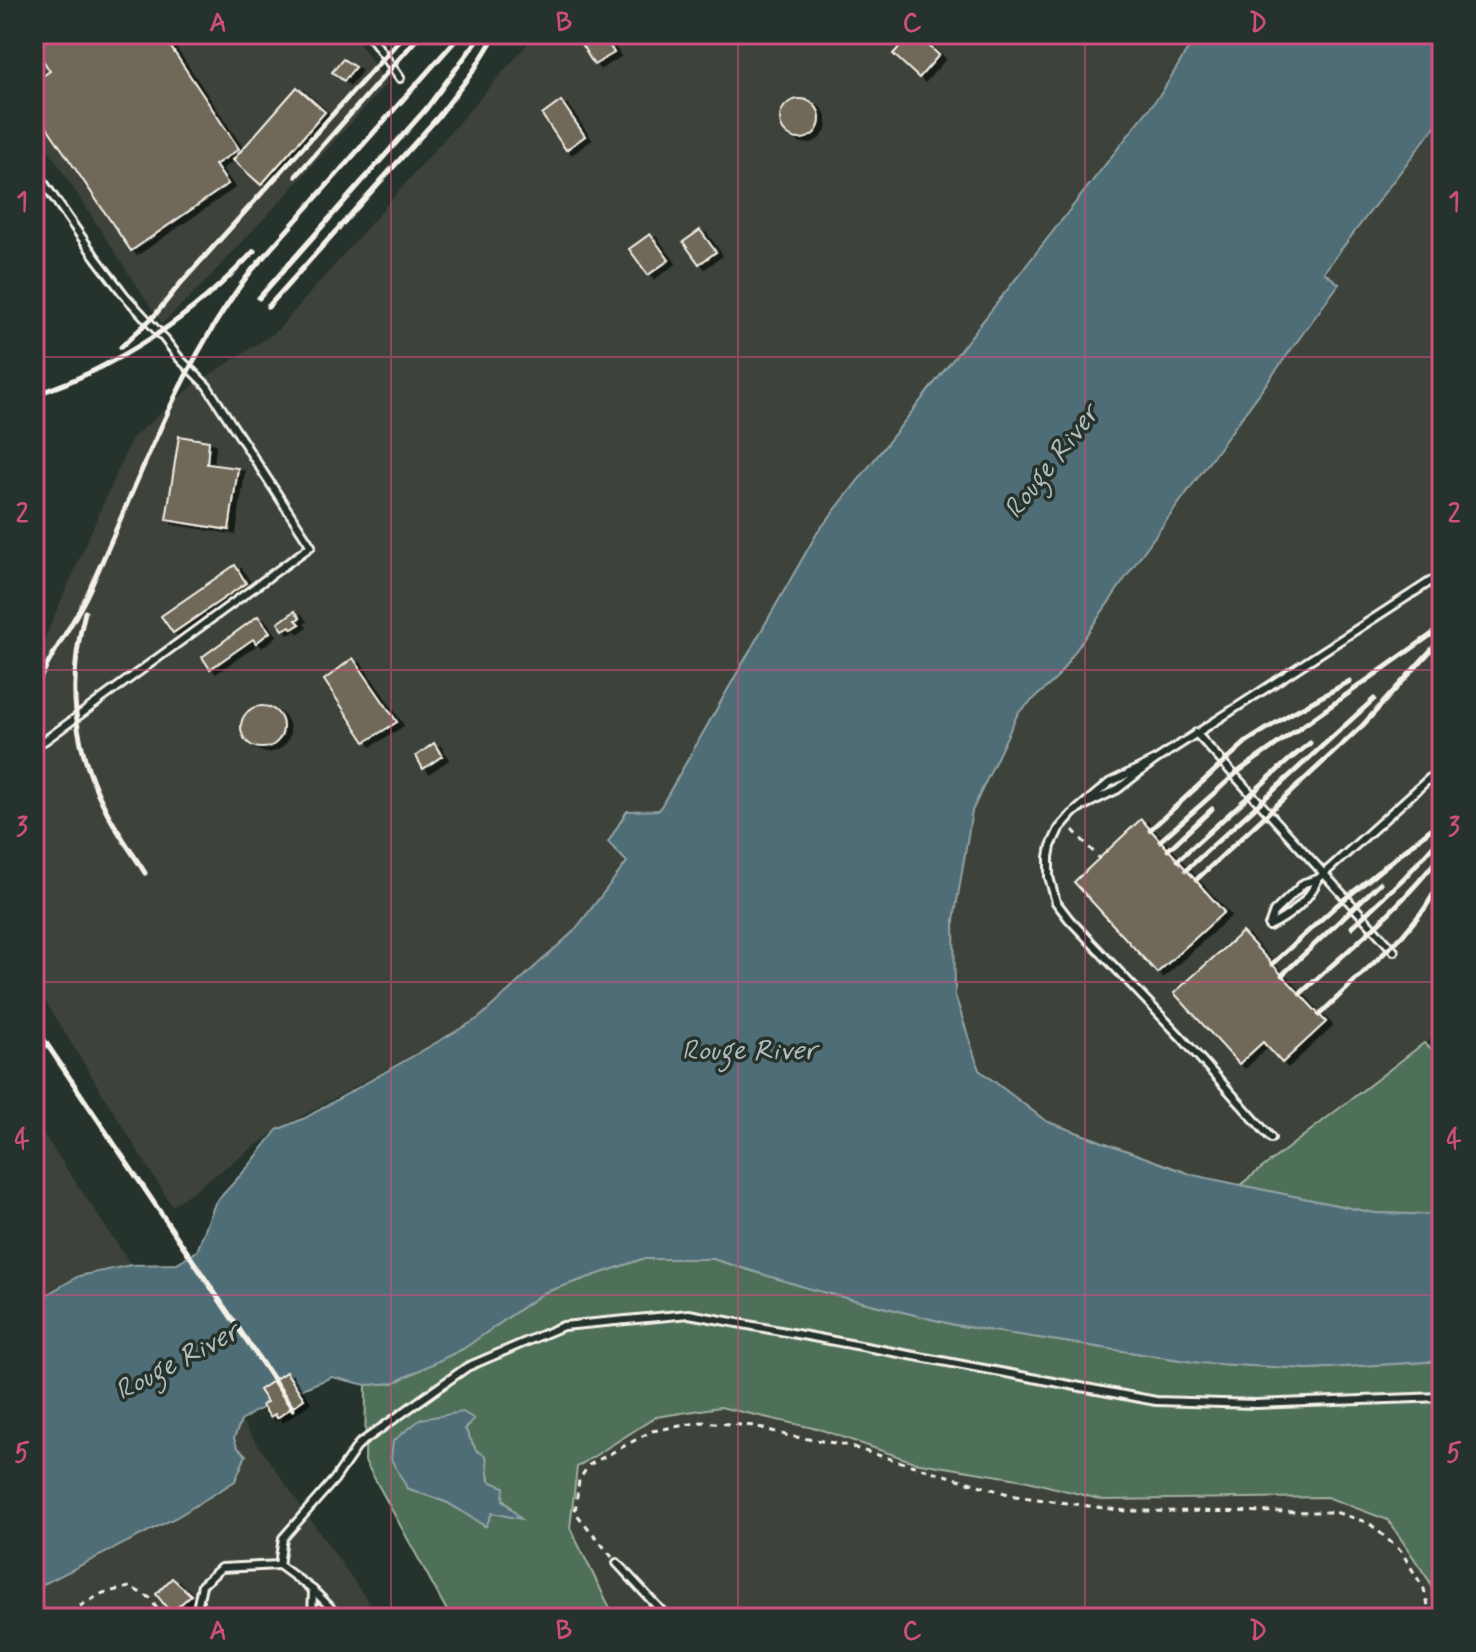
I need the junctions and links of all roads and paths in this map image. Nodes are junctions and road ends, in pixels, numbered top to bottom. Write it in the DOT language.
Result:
graph roads {
  1 [pos="369,34"];
  2 [pos="400,78"];
  3 [pos="34,169"];
  4 [pos="1442,574"];
  5 [pos="1196,733"];
  6 [pos="44,741"];
  7 [pos="1442,767"];
  8 [pos="1066,821"];
  9 [pos="1099,858"];
  10 [pos="1324,874"];
  11 [pos="1318,879"];
  12 [pos="1394,951"];
  13 [pos="1271,1138"];
  14 [pos="1442,1397"];
  15 [pos="617,1563"];
  16 [pos="279,1565"];
  17 [pos="313,1590"];
  18 [pos="59,1618"];
  19 [pos="163,1618"];
  20 [pos="197,1618"];
  21 [pos="312,1618"];
  22 [pos="336,1618"];
  23 [pos="668,1618"];
  24 [pos="1431,1618"];
  1 -- 2 [label="lane"];
  3 -- 6 [label="lane"];
  4 -- 5 [label="lane"];
  5 -- 8 [label="lane"];
  5 -- 10 [label="lane"];
  7 -- 10 [label="lane"];
  8 -- 9 [label="path"];
  8 -- 13 [label="lane"];
  10 -- 11 [label="lane"];
  10 -- 12 [label="lane"];
  11 -- 11 [label="lane"];
  14 -- 16 [label="lane"];
  15 -- 23 [label="lane"];
  15 -- 24 [label="path"];
  16 -- 17 [label="lane"];
  16 -- 20 [label="lane"];
  17 -- 21 [label="lane"];
  17 -- 22 [label="lane"];
  18 -- 19 [label="path"];
}
